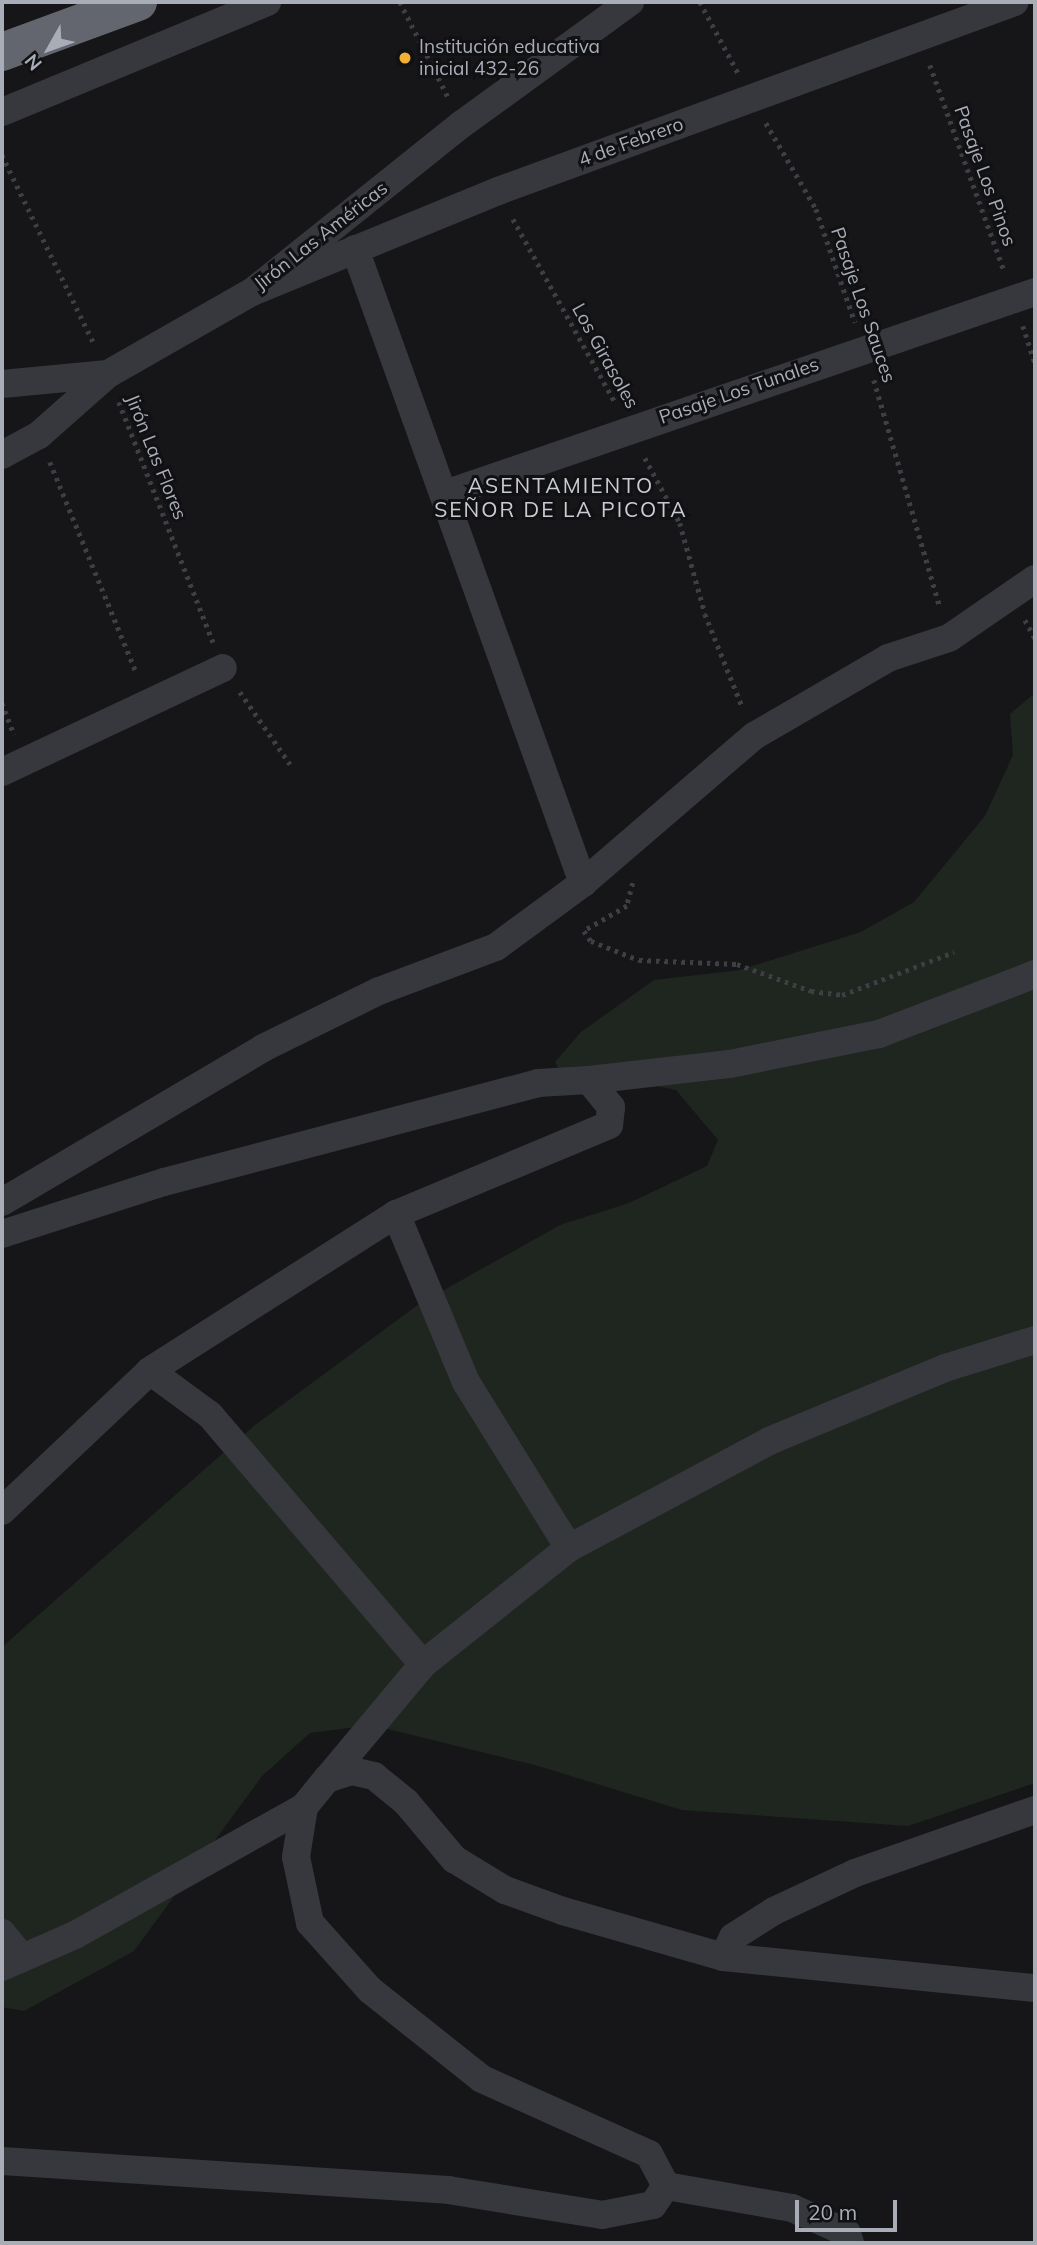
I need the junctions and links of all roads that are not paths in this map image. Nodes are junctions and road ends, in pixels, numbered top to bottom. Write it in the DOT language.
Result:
graph roads {
  1 [pos="138,2"];
  2 [pos="267,2"];
  3 [pos="630,2"];
  4 [pos="1015,2"];
  5 [pos="2,52"];
  6 [pos="2,112"];
  7 [pos="355,249"];
  8 [pos="252,292"];
  9 [pos="1024,295"];
  10 [pos="108,374"];
  11 [pos="2,384"];
  12 [pos="2,455"];
  13 [pos="445,494"];
  14 [pos="1035,579"];
  15 [pos="223,668"];
  16 [pos="2,772"];
  17 [pos="583,883"];
  18 [pos="1035,974"];
  19 [pos="589,1080"];
  20 [pos="2,1202"];
  21 [pos="396,1214"];
  22 [pos="2,1234"];
  23 [pos="1035,1340"];
  24 [pos="150,1371"];
  25 [pos="2,1511"];
  26 [pos="569,1548"];
  27 [pos="423,1664"];
  28 [pos="327,1779"];
  29 [pos="304,1807"];
  30 [pos="1035,1810"];
  31 [pos="2,1933"];
  32 [pos="723,1957"];
  33 [pos="12,1962"];
  34 [pos="1035,1988"];
  35 [pos="2,2161"];
  36 [pos="666,2186"];
  37 [pos="850,2243"];
  1 -- 5 [label="highway"];
  2 -- 6 [label="street"];
  3 -- 8 [label="street, Jirón Las Américas"];
  4 -- 7 [label="street, 4 de Febrero"];
  7 -- 8 [label="street, 4 de Febrero"];
  7 -- 13 [label="street"];
  8 -- 10 [label="street, Jirón Las Américas"];
  9 -- 13 [label="street, Pasaje Los Tunales"];
  10 -- 11 [label="street"];
  10 -- 12 [label="street, Jirón Las Américas"];
  13 -- 17 [label="street"];
  14 -- 17 [label="street"];
  15 -- 16 [label="street"];
  17 -- 20 [label="street"];
  18 -- 19 [label="street"];
  19 -- 21 [label="street"];
  19 -- 22 [label="street"];
  21 -- 24 [label="street"];
  21 -- 26 [label="street"];
  23 -- 26 [label="street"];
  24 -- 25 [label="street"];
  24 -- 27 [label="street"];
  26 -- 27 [label="street"];
  27 -- 28 [label="street"];
  28 -- 29 [label="street"];
  28 -- 32 [label="street"];
  29 -- 33 [label="street"];
  29 -- 36 [label="street"];
  30 -- 32 [label="street"];
  31 -- 33 [label="street"];
  32 -- 34 [label="street"];
  35 -- 36 [label="street"];
  36 -- 37 [label="street"];
}
